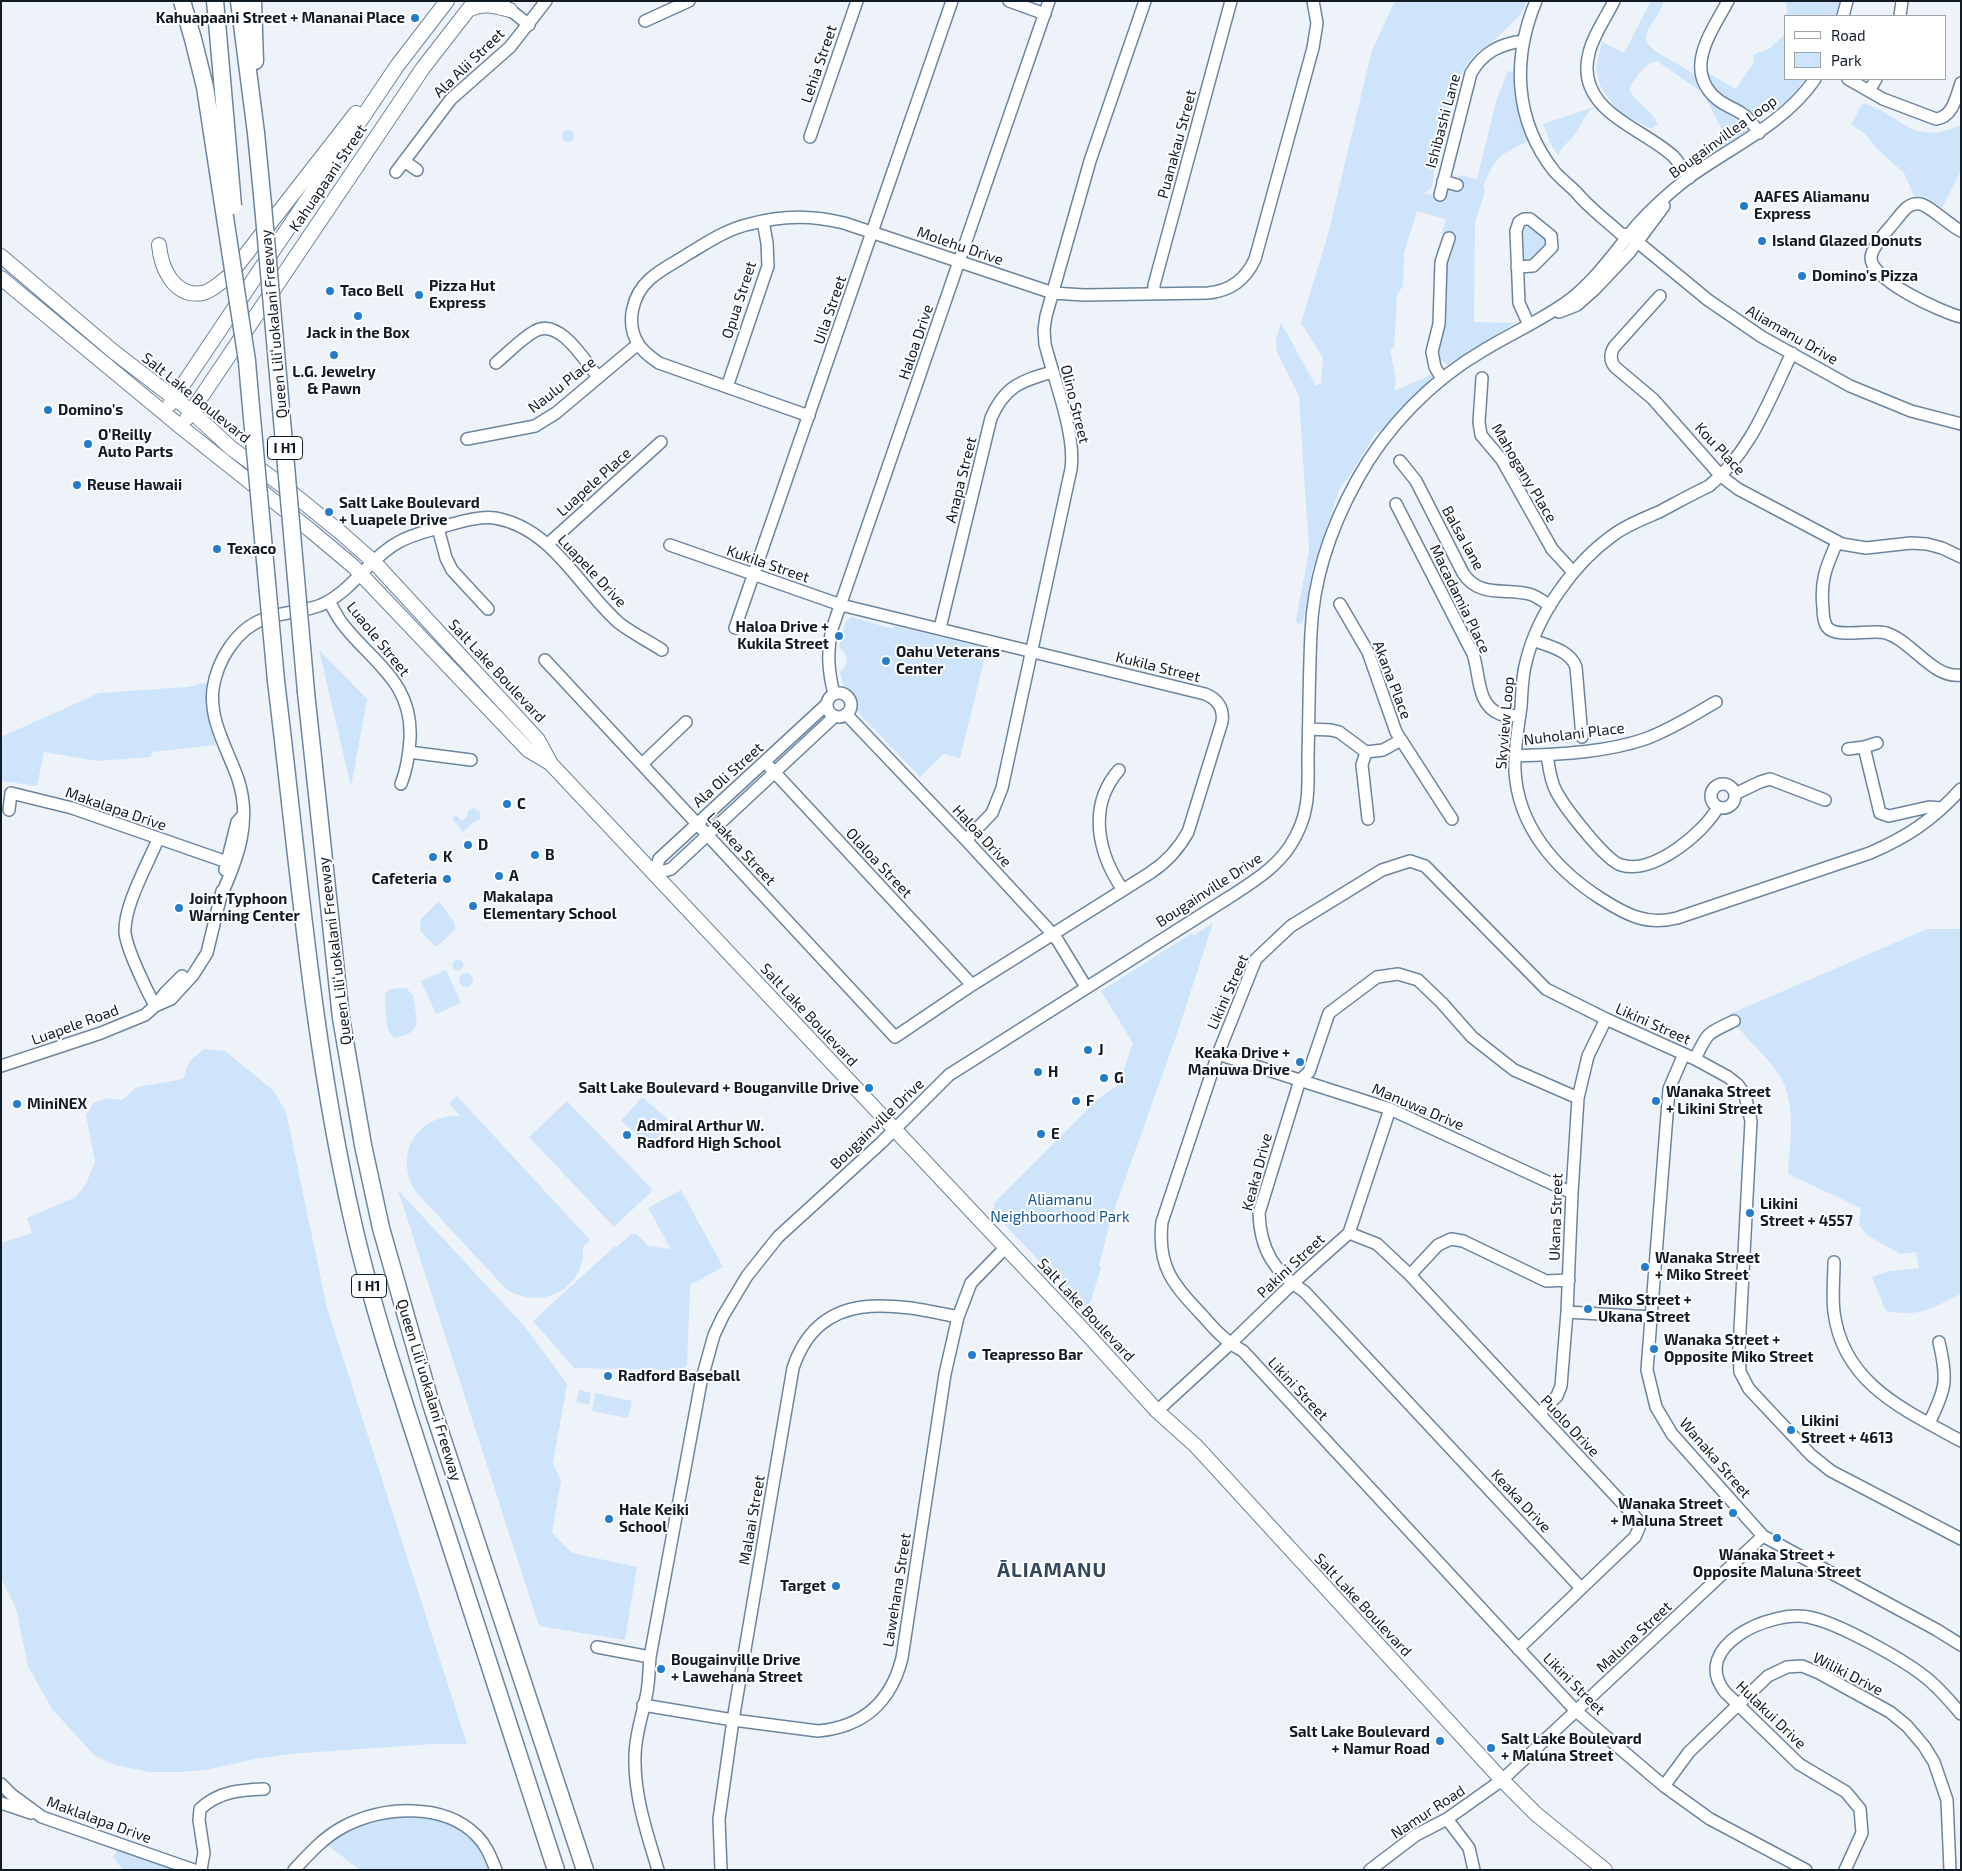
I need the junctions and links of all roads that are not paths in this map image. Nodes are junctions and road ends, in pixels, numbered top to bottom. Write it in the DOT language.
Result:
graph roads {
  1 [pos="182,1"];
  2 [pos="214,1"];
  3 [pos="239,1"];
  4 [pos="253,1"];
  5 [pos="446,1"];
  6 [pos="499,1"];
  7 [pos="546,1"];
  8 [pos="689,1"];
  9 [pos="857,1"];
  10 [pos="952,1"];
  11 [pos="1009,1"];
  12 [pos="1049,1"];
  13 [pos="1145,1"];
  14 [pos="1231,1"];
  15 [pos="1313,1"];
  16 [pos="1536,1"];
  17 [pos="1614,1"];
  18 [pos="1728,1"];
  19 [pos="1846,1"];
  20 [pos="1902,1"];
  21 [pos="472,6"];
  22 [pos="508,6"];
  23 [pos="1045,14"];
  24 [pos="1843,15"];
  25 [pos="1900,15"];
  26 [pos="645,20"];
  27 [pos="529,25"];
  28 [pos="248,38"];
  29 [pos="1523,41"];
  30 [pos="397,66"];
  31 [pos="1814,80"];
  32 [pos="1850,80"];
  33 [pos="1875,80"];
  34 [pos="1961,83"];
  35 [pos="1869,91"];
  36 [pos="1759,132"];
  37 [pos="810,137"];
  38 [pos="404,161"];
  39 [pos="417,170"];
  40 [pos="396,172"];
  41 [pos="1689,178"];
  42 [pos="1443,181"];
  43 [pos="1457,185"];
  44 [pos="1440,195"];
  45 [pos="763,221"];
  46 [pos="1961,231"];
  47 [pos="872,232"];
  48 [pos="1449,238"];
  49 [pos="1633,238"];
  50 [pos="159,245"];
  51 [pos="1,256"];
  52 [pos="959,262"];
  53 [pos="1518,267"];
  54 [pos="1,278"];
  55 [pos="1052,293"];
  56 [pos="1154,294"];
  57 [pos="1660,296"];
  58 [pos="1961,317"];
  59 [pos="1529,325"];
  60 [pos="638,344"];
  61 [pos="1792,353"];
  62 [pos="247,361"];
  63 [pos="496,363"];
  64 [pos="1052,372"];
  65 [pos="598,377"];
  66 [pos="1482,378"];
  67 [pos="1442,379"];
  68 [pos="727,387"];
  69 [pos="174,398"];
  70 [pos="191,411"];
  71 [pos="164,413"];
  72 [pos="809,416"];
  73 [pos="1961,424"];
  74 [pos="181,427"];
  75 [pos="467,439"];
  76 [pos="661,442"];
  77 [pos="1400,461"];
  78 [pos="1721,476"];
  79 [pos="1396,504"];
  80 [pos="438,528"];
  81 [pos="1837,542"];
  82 [pos="548,544"];
  83 [pos="670,545"];
  84 [pos="1961,557"];
  85 [pos="374,562"];
  86 [pos="1573,572"];
  87 [pos="362,574"];
  88 [pos="754,575"];
  89 [pos="329,601"];
  90 [pos="1340,604"];
  91 [pos="841,605"];
  92 [pos="1550,606"];
  93 [pos="488,609"];
  94 [pos="735,628"];
  95 [pos="940,628"];
  96 [pos="1533,640"];
  97 [pos="662,650"];
  98 [pos="1031,651"];
  99 [pos="545,660"];
  100 [pos="1961,675"];
  101 [pos="830,699"];
  102 [pos="1716,702"];
  103 [pos="840,715"];
  104 [pos="1520,716"];
  105 [pos="686,722"];
  106 [pos="1309,729"];
  107 [pos="1582,736"];
  108 [pos="1402,740"];
  109 [pos="1877,743"];
  110 [pos="1864,747"];
  111 [pos="1848,750"];
  112 [pos="410,752"];
  113 [pos="1366,752"];
  114 [pos="1547,755"];
  115 [pos="1515,756"];
  116 [pos="471,760"];
  117 [pos="765,762"];
  118 [pos="551,764"];
  119 [pos="642,764"];
  120 [pos="1119,770"];
  121 [pos="775,774"];
  122 [pos="400,784"];
  123 [pos="1961,789"];
  124 [pos="1735,794"];
  125 [pos="1824,800"];
  126 [pos="1718,807"];
  127 [pos="1941,808"];
  128 [pos="9,810"];
  129 [pos="243,815"];
  130 [pos="1368,819"];
  131 [pos="1452,819"];
  132 [pos="697,824"];
  133 [pos="708,836"];
  134 [pos="158,839"];
  135 [pos="966,840"];
  136 [pos="227,862"];
  137 [pos="654,873"];
  138 [pos="1123,890"];
  139 [pos="221,896"];
  140 [pos="1053,936"];
  141 [pos="972,985"];
  142 [pos="1086,987"];
  143 [pos="156,1006"];
  144 [pos="1606,1019"];
  145 [pos="1734,1021"];
  146 [pos="895,1037"];
  147 [pos="1218,1054"];
  148 [pos="1684,1054"];
  149 [pos="1695,1059"];
  150 [pos="1,1066"];
  151 [pos="1300,1080"];
  152 [pos="1578,1098"];
  153 [pos="1390,1108"];
  154 [pos="895,1129"];
  155 [pos="1572,1193"];
  156 [pos="1349,1233"];
  157 [pos="1005,1248"];
  158 [pos="1834,1262"];
  159 [pos="1410,1274"];
  160 [pos="1569,1280"];
  161 [pos="1292,1284"];
  162 [pos="1567,1312"];
  163 [pos="958,1317"];
  164 [pos="1651,1317"];
  165 [pos="1939,1342"];
  166 [pos="1230,1344"];
  167 [pos="1157,1411"];
  168 [pos="1539,1414"];
  169 [pos="1929,1423"];
  170 [pos="1961,1441"];
  171 [pos="1763,1536"];
  172 [pos="1961,1539"];
  173 [pos="1580,1587"];
  174 [pos="1961,1645"];
  175 [pos="598,1647"];
  176 [pos="1518,1648"];
  177 [pos="650,1657"];
  178 [pos="643,1704"];
  179 [pos="1738,1706"];
  180 [pos="1576,1711"];
  181 [pos="1961,1714"];
  182 [pos="733,1720"];
  183 [pos="1502,1780"];
  184 [pos="1,1784"];
  185 [pos="1664,1786"];
  186 [pos="264,1789"];
  187 [pos="1,1803"];
  188 [pos="42,1817"];
  189 [pos="1447,1819"];
  190 [pos="1955,1857"];
  191 [pos="194,1870"];
  192 [pos="201,1870"];
  193 [pos="294,1870"];
  194 [pos="496,1870"];
  195 [pos="556,1870"];
  196 [pos="585,1870"];
  197 [pos="658,1870"];
  198 [pos="722,1870"];
  199 [pos="1370,1870"];
  200 [pos="1474,1870"];
  201 [pos="1605,1870"];
  202 [pos="1806,1870"];
  203 [pos="1845,1870"];
  204 [pos="1950,1870"];
  1 -- 62 [label="highway, bridge"];
  2 -- 62 [label="highway, Queen Liliʻuokalani Freeway / I H1, bridge"];
  3 -- 28 [label="highway, Queen Liliʻuokalani Freeway / I H1"];
  4 -- 28 [label="highway"];
  5 -- 30 [label="main road, Kahuapaani Street"];
  6 -- 22 [label="street"];
  7 -- 27 [label="street, Ala Alii Street"];
  8 -- 26 [label="street"];
  9 -- 37 [label="street, Lehia Street"];
  10 -- 47 [label="street, Uila Street"];
  11 -- 23 [label="street"];
  12 -- 23 [label="street, Haloa Drive"];
  13 -- 55 [label="street, Olino Street"];
  14 -- 56 [label="street, Puanakau Street"];
  15 -- 56 [label="street, Molehu Drive"];
  16 -- 29 [label="street"];
  17 -- 41 [label="street"];
  18 -- 36 [label="street"];
  19 -- 24 [label="street"];
  20 -- 25 [label="street"];
  21 -- 22 [label="main road"];
  21 -- 70 [label="main road, Kahuapaani Street"];
  22 -- 27 [label="street"];
  23 -- 52 [label="street, Haloa Drive"];
  27 -- 38 [label="street, Ala Alii Street"];
  28 -- 196 [label="highway, Queen Liliʻuokalani Freeway / I H1, bridge"];
  29 -- 42 [label="street, Ishibashi Lane"];
  29 -- 49 [label="street, Aliamanu Drive"];
  30 -- 50 [label="main road"];
  30 -- 69 [label="main road, Kahuapaani Street"];
  31 -- 36 [label="street, Bougainvillea Loop"];
  32 -- 35 [label="street"];
  33 -- 35 [label="street"];
  34 -- 35 [label="street"];
  36 -- 41 [label="street, Bougainvillea Loop"];
  38 -- 39 [label="street"];
  38 -- 40 [label="street, Ala Alii Street"];
  41 -- 49 [label="street, Bougainvillea Loop"];
  42 -- 43 [label="street, Ishibashi Lane"];
  42 -- 44 [label="street, Ishibashi Lane"];
  45 -- 47 [label="street, Molehu Drive"];
  45 -- 60 [label="street, Molehu Drive"];
  45 -- 68 [label="street, Opua Street"];
  46 -- 58 [label="street"];
  47 -- 52 [label="street, Molehu Drive"];
  47 -- 72 [label="street, Uila Street"];
  48 -- 67 [label="street"];
  49 -- 59 [label="street, Bougainville Drive"];
  49 -- 61 [label="street, Aliamanu Drive"];
  51 -- 69 [label="main road, Salt Lake Boulevard"];
  52 -- 55 [label="street, Molehu Drive"];
  52 -- 91 [label="street, Haloa Drive"];
  53 -- 59 [label="street"];
  54 -- 71 [label="main road, Salt Lake Boulevard"];
  55 -- 56 [label="street, Molehu Drive"];
  55 -- 64 [label="street, Olino Street"];
  57 -- 78 [label="street, Kou Place"];
  59 -- 67 [label="street, Bougainville Drive"];
  60 -- 65 [label="street, Naulu Place"];
  60 -- 68 [label="street"];
  61 -- 73 [label="street, Aliamanu Drive"];
  61 -- 78 [label="street, Skyview Loop"];
  62 -- 195 [label="highway, Queen Liliʻuokalani Freeway / I H1, bridge"];
  63 -- 65 [label="street"];
  64 -- 95 [label="street, Anapa Street"];
  64 -- 98 [label="street, Olino Street"];
  65 -- 75 [label="street, Naulu Place"];
  66 -- 86 [label="street, Mahogany Place"];
  67 -- 106 [label="street, Bougainville Drive"];
  68 -- 72 [label="street"];
  69 -- 70 [label="main road, Salt Lake Boulevard"];
  69 -- 71 [label="main road, Kahuapaani Street"];
  70 -- 74 [label="main road, Kahuapaani Street"];
  70 -- 85 [label="main road, Salt Lake Boulevard"];
  71 -- 74 [label="main road, Salt Lake Boulevard"];
  72 -- 88 [label="street, Uila Street"];
  74 -- 87 [label="main road, Salt Lake Boulevard"];
  76 -- 82 [label="street, Luapele Place"];
  77 -- 92 [label="street, Balsa lane"];
  78 -- 81 [label="street, Kou Place"];
  78 -- 86 [label="street, Skyview Loop"];
  79 -- 104 [label="street, Macadamia Place"];
  80 -- 82 [label="street, Luapele Drive"];
  80 -- 85 [label="street, Luapele Drive"];
  80 -- 93 [label="street"];
  81 -- 84 [label="street, Kou Place"];
  81 -- 100 [label="street"];
  82 -- 97 [label="street, Luapele Drive"];
  83 -- 88 [label="street, Kukila Street"];
  85 -- 87 [label="street, Luapele Drive"];
  85 -- 118 [label="main road, Salt Lake Boulevard"];
  86 -- 92 [label="street, Skyview Loop"];
  87 -- 89 [label="street, Luapele Road"];
  87 -- 118 [label="main road, Salt Lake Boulevard"];
  88 -- 91 [label="street, Kukila Street"];
  88 -- 94 [label="street, Uila Street"];
  89 -- 112 [label="street, Luaole Street"];
  89 -- 129 [label="street, Luapele Road"];
  90 -- 108 [label="street, Akana Place"];
  91 -- 95 [label="street, Kukila Street"];
  91 -- 101 [label="street, Haloa Drive"];
  92 -- 96 [label="street, Skyview Loop"];
  95 -- 98 [label="street, Kukila Street"];
  96 -- 104 [label="street, Skyview Loop"];
  96 -- 107 [label="street"];
  98 -- 135 [label="street, Olino Street"];
  98 -- 138 [label="street, Kukila Street"];
  99 -- 119 [label="street, Laakea Street"];
  101 -- 103 [label="street"];
  101 -- 103 [label="street"];
  101 -- 117 [label="street, Ala Oli Street"];
  102 -- 114 [label="street, Nuholani Place"];
  103 -- 121 [label="street, Ala Oli Street"];
  103 -- 135 [label="street, Haloa Drive"];
  104 -- 115 [label="street, Skyview Loop"];
  105 -- 119 [label="street"];
  106 -- 113 [label="street"];
  106 -- 142 [label="street, Bougainville Drive"];
  108 -- 113 [label="street, Akana Place"];
  108 -- 131 [label="street, Akana Place"];
  109 -- 110 [label="street"];
  110 -- 111 [label="street"];
  110 -- 127 [label="street"];
  112 -- 116 [label="street"];
  112 -- 122 [label="street, Luaole Street"];
  113 -- 130 [label="street"];
  114 -- 115 [label="street, Nuholani Place"];
  114 -- 126 [label="street"];
  115 -- 127 [label="street, Skyview Loop"];
  117 -- 121 [label="street, Olaloa Street"];
  117 -- 132 [label="street, Ala Oli Street"];
  118 -- 137 [label="main road, Salt Lake Boulevard"];
  119 -- 132 [label="street, Laakea Street"];
  120 -- 138 [label="street"];
  121 -- 133 [label="street, Ala Oli Street"];
  121 -- 141 [label="street, Olaloa Street"];
  123 -- 127 [label="street, Skyview Loop"];
  124 -- 125 [label="street"];
  124 -- 126 [label="street"];
  124 -- 126 [label="street"];
  128 -- 134 [label="street, Makalapa Drive"];
  129 -- 136 [label="street, Luapele Road"];
  129 -- 139 [label="street, Luapele Road"];
  132 -- 133 [label="street, Laakea Street"];
  132 -- 137 [label="street, Ala Oli Street"];
  133 -- 137 [label="street, Ala Oli Street"];
  133 -- 146 [label="street, Laakea Street"];
  134 -- 136 [label="street, Makalapa Drive"];
  134 -- 143 [label="street"];
  135 -- 140 [label="street, Haloa Drive"];
  136 -- 139 [label="street, Luapele Road"];
  137 -- 154 [label="main road, Salt Lake Boulevard"];
  138 -- 140 [label="street, Kukila Street"];
  139 -- 143 [label="street, Luapele Road"];
  140 -- 141 [label="street, Kukila Street"];
  140 -- 142 [label="street, Haloa Drive"];
  141 -- 146 [label="street, Kukila Street"];
  142 -- 154 [label="street, Bougainville Drive"];
  143 -- 150 [label="street, Luapele Road"];
  144 -- 147 [label="street, Likini Street"];
  144 -- 148 [label="street, Likini Street"];
  144 -- 152 [label="street, Ukana Street"];
  145 -- 149 [label="street"];
  147 -- 151 [label="street, Manuwa Drive"];
  147 -- 166 [label="street, Likini Street"];
  148 -- 149 [label="street, Likini Street"];
  148 -- 164 [label="street, Wanaka Street"];
  149 -- 172 [label="street, Likini Street"];
  151 -- 152 [label="street, Keaka Drive"];
  151 -- 153 [label="street, Manuwa Drive"];
  151 -- 161 [label="street, Keaka Drive"];
  152 -- 155 [label="street, Ukana Street"];
  153 -- 155 [label="street, Manuwa Drive"];
  153 -- 156 [label="street"];
  154 -- 157 [label="main road, Salt Lake Boulevard"];
  154 -- 177 [label="street, Bougainville Drive"];
  155 -- 160 [label="street, Ukana Street"];
  156 -- 159 [label="street, Puolo Drive"];
  156 -- 161 [label="street, Pakini Street"];
  157 -- 163 [label="street, Lawehana Street"];
  157 -- 167 [label="main road, Salt Lake Boulevard"];
  158 -- 169 [label="street"];
  159 -- 160 [label="street"];
  159 -- 168 [label="street, Puolo Drive"];
  160 -- 162 [label="street, Ukana Street"];
  161 -- 166 [label="street, Pakini Street"];
  161 -- 173 [label="street, Keaka Drive"];
  162 -- 164 [label="street"];
  162 -- 168 [label="street, Ukana Street"];
  163 -- 182 [label="street, Lawehana Street"];
  163 -- 182 [label="street, Malaai Street"];
  164 -- 171 [label="street, Wanaka Street"];
  165 -- 169 [label="street"];
  166 -- 167 [label="street, Pakini Street"];
  166 -- 176 [label="street, Likini Street"];
  167 -- 183 [label="main road, Salt Lake Boulevard"];
  168 -- 173 [label="street, Puolo Drive"];
  169 -- 170 [label="street"];
  171 -- 174 [label="street, Wanaka Street"];
  171 -- 180 [label="street, Maluna Street"];
  173 -- 176 [label="street, Puolo Drive"];
  175 -- 177 [label="street"];
  176 -- 180 [label="street, Likini Street"];
  177 -- 178 [label="street, Bougainville Drive"];
  178 -- 182 [label="street, Lawehana Street"];
  178 -- 197 [label="street, Bougainville Drive"];
  179 -- 181 [label="street, Hulakui Drive"];
  179 -- 185 [label="street, Wiliki Drive"];
  179 -- 190 [label="street, Wiliki Drive"];
  179 -- 203 [label="street, Hulakui Drive"];
  180 -- 183 [label="street, Maluna Street"];
  180 -- 185 [label="street, Likini Street"];
  182 -- 198 [label="street, Malaai Street"];
  183 -- 189 [label="street, Namur Road"];
  183 -- 201 [label="main road, Salt Lake Boulevard"];
  184 -- 188 [label="street, Maklalapa Drive"];
  185 -- 202 [label="street, Likini Street"];
  186 -- 192 [label="street"];
  187 -- 188 [label="street"];
  188 -- 191 [label="street, Maklalapa Drive"];
  189 -- 199 [label="street, Namur Road"];
  189 -- 200 [label="street"];
  190 -- 204 [label="street, Wiliki Drive"];
  193 -- 194 [label="street"];
}
